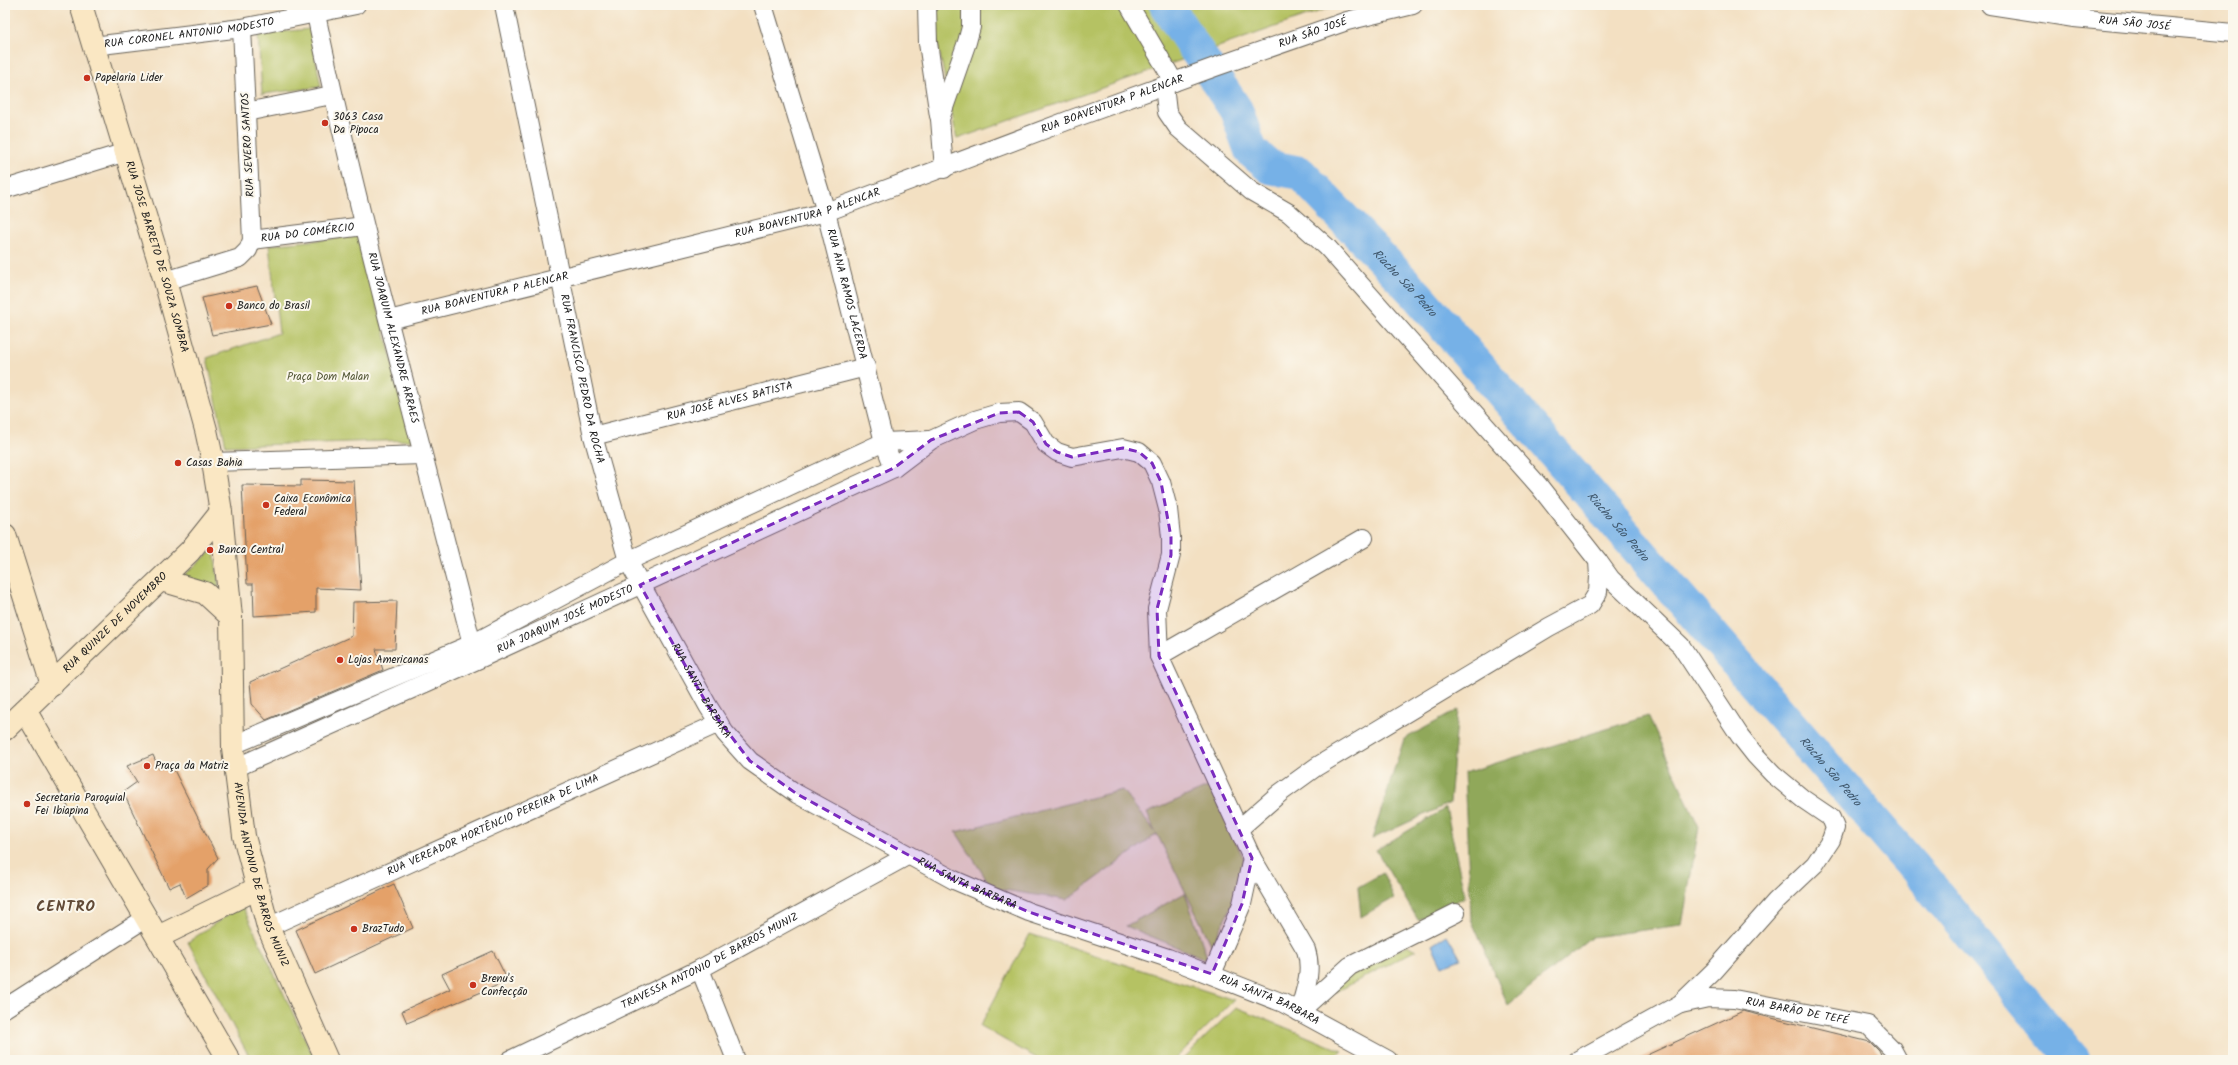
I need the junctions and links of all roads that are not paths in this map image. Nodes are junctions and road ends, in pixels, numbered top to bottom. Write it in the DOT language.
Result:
graph roads {
  1 [pos="81,5"];
  2 [pos="356,5"];
  3 [pos="504,5"];
  4 [pos="763,5"];
  5 [pos="927,5"];
  6 [pos="971,5"];
  7 [pos="1129,5"];
  8 [pos="1413,5"];
  9 [pos="1990,5"];
  10 [pos="1347,13"];
  11 [pos="316,14"];
  12 [pos="242,28"];
  13 [pos="2233,33"];
  14 [pos="93,46"];
  15 [pos="1215,68"];
  16 [pos="1176,81"];
  17 [pos="332,95"];
  18 [pos="246,112"];
  19 [pos="940,119"];
  20 [pos="126,152"];
  21 [pos="944,169"];
  22 [pos="5,189"];
  23 [pos="826,212"];
  24 [pos="364,226"];
  25 [pos="252,240"];
  26 [pos="559,278"];
  27 [pos="164,281"];
  28 [pos="389,320"];
  29 [pos="866,367"];
  30 [pos="593,436"];
  31 [pos="931,440"];
  32 [pos="884,442"];
  33 [pos="422,455"];
  34 [pos="213,462"];
  35 [pos="894,468"];
  36 [pos="802,480"];
  37 [pos="814,505"];
  38 [pos="221,512"];
  39 [pos="5,535"];
  40 [pos="1364,538"];
  41 [pos="628,561"];
  42 [pos="1598,561"];
  43 [pos="161,580"];
  44 [pos="640,585"];
  45 [pos="230,617"];
  46 [pos="476,651"];
  47 [pos="1159,656"];
  48 [pos="52,685"];
  49 [pos="25,710"];
  50 [pos="719,723"];
  51 [pos="5,730"];
  52 [pos="233,745"];
  53 [pos="235,768"];
  54 [pos="1240,828"];
  55 [pos="907,856"];
  56 [pos="1252,858"];
  57 [pos="256,889"];
  58 [pos="1456,913"];
  59 [pos="146,918"];
  60 [pos="268,928"];
  61 [pos="158,938"];
  62 [pos="700,969"];
  63 [pos="1212,974"];
  64 [pos="1680,1004"];
  65 [pos="5,1008"];
  66 [pos="1299,1012"];
  67 [pos="229,1060"];
  68 [pos="327,1060"];
  69 [pos="510,1060"];
  70 [pos="736,1060"];
  71 [pos="1388,1060"];
  72 [pos="1578,1060"];
  73 [pos="1898,1060"];
  1 -- 14 [label="main road, RUA JOSE BARRETO DE SOUZA SOMBRA"];
  2 -- 11 [label="street, RUA CORONEL ANTONIO MODESTO"];
  3 -- 26 [label="street, RUA FRANCISCO PEDRO DA ROCHA"];
  4 -- 23 [label="street, RUA ANA RAMOS LACERDA"];
  5 -- 19 [label="street"];
  6 -- 19 [label="street"];
  7 -- 16 [label="street"];
  8 -- 10 [label="street, RUA SÃO JOSÉ"];
  9 -- 13 [label="street, RUA SÃO JOSÉ"];
  10 -- 15 [label="street, RUA SÃO JOSÉ"];
  11 -- 12 [label="street, RUA CORONEL ANTONIO MODESTO"];
  11 -- 17 [label="street, RUA JOAQUIM ALEXANDRE ARRAES"];
  12 -- 14 [label="street, RUA CORONEL ANTONIO MODESTO"];
  12 -- 18 [label="street, RUA SEVERO SANTOS"];
  14 -- 20 [label="main road, RUA JOSE BARRETO DE SOUZA SOMBRA"];
  15 -- 16 [label="street, RUA BOAVENTURA P ALENCAR"];
  16 -- 21 [label="street, RUA BOAVENTURA P ALENCAR"];
  16 -- 42 [label="street"];
  17 -- 18 [label="street"];
  17 -- 24 [label="street, RUA JOAQUIM ALEXANDRE ARRAES"];
  18 -- 25 [label="street, RUA SEVERO SANTOS"];
  19 -- 21 [label="street"];
  20 -- 22 [label="street"];
  20 -- 27 [label="main road, RUA JOSE BARRETO DE SOUZA SOMBRA"];
  21 -- 23 [label="street, RUA BOAVENTURA P ALENCAR"];
  23 -- 26 [label="street, RUA BOAVENTURA P ALENCAR"];
  23 -- 29 [label="street, RUA ANA RAMOS LACERDA"];
  24 -- 25 [label="street, RUA DO COMÉRCIO"];
  24 -- 28 [label="street, RUA JOAQUIM ALEXANDRE ARRAES"];
  25 -- 27 [label="street"];
  26 -- 28 [label="street, RUA BOAVENTURA P ALENCAR"];
  26 -- 30 [label="street, RUA FRANCISCO PEDRO DA ROCHA"];
  27 -- 34 [label="main road, RUA JOSE BARRETO DE SOUZA SOMBRA"];
  28 -- 33 [label="street, RUA JOAQUIM ALEXANDRE ARRAES"];
  29 -- 30 [label="street, RUA JOSÊ ALVES BATISTA"];
  29 -- 32 [label="street, RUA ANA RAMOS LACERDA"];
  30 -- 41 [label="street, RUA FRANCISCO PEDRO DA ROCHA"];
  31 -- 32 [label="street"];
  31 -- 35 [label="street, RUA JOAQUIM JOSÉ MODESTO"];
  31 -- 47 [label="street"];
  32 -- 35 [label="street, RUA ANA RAMOS LACERDA"];
  32 -- 36 [label="street, RUA JOAQUIM JOSÉ MODESTO"];
  33 -- 34 [label="street"];
  33 -- 46 [label="street, RUA JOAQUIM ALEXANDRE ARRAES"];
  34 -- 38 [label="main road, RUA JOSE BARRETO DE SOUZA SOMBRA"];
  35 -- 37 [label="street, RUA JOAQUIM JOSÉ MODESTO"];
  36 -- 37 [label="street"];
  36 -- 41 [label="street, RUA JOAQUIM JOSÉ MODESTO"];
  37 -- 44 [label="street, RUA JOAQUIM JOSÉ MODESTO"];
  38 -- 43 [label="main road, RUA QUINZE DE NOVEMBRO"];
  38 -- 45 [label="main road, AVENIDA ANTONIO DE BARROS MUNIZ"];
  39 -- 48 [label="main road"];
  40 -- 47 [label="street"];
  41 -- 44 [label="street, RUA FRANCISCO PEDRO DA ROCHA"];
  41 -- 46 [label="street, RUA JOAQUIM JOSÉ MODESTO"];
  42 -- 54 [label="street"];
  42 -- 64 [label="street"];
  43 -- 45 [label="main road"];
  43 -- 48 [label="main road, RUA QUINZE DE NOVEMBRO"];
  44 -- 46 [label="street, RUA JOAQUIM JOSÉ MODESTO"];
  44 -- 50 [label="street, RUA SANTA BARBARA"];
  45 -- 52 [label="main road, AVENIDA ANTONIO DE BARROS MUNIZ"];
  46 -- 52 [label="street, RUA JOAQUIM JOSÉ MODESTO"];
  46 -- 53 [label="street, RUA JOAQUIM JOSÉ MODESTO"];
  47 -- 54 [label="street"];
  48 -- 49 [label="main road, RUA QUINZE DE NOVEMBRO"];
  49 -- 51 [label="main road, RUA QUINZE DE NOVEMBRO"];
  49 -- 59 [label="main road"];
  50 -- 55 [label="street, RUA SANTA BARBARA"];
  50 -- 60 [label="street, RUA VEREADOR HORTÊNCIO PEREIRA DE LIMA"];
  52 -- 53 [label="main road, AVENIDA ANTONIO DE BARROS MUNIZ"];
  53 -- 57 [label="main road, AVENIDA ANTONIO DE BARROS MUNIZ"];
  54 -- 56 [label="street"];
  55 -- 62 [label="street, TRAVESSA ANTONIO DE BARROS MUNIZ"];
  55 -- 63 [label="street, RUA SANTA BARBARA"];
  56 -- 63 [label="street"];
  56 -- 66 [label="street"];
  57 -- 60 [label="main road, AVENIDA ANTONIO DE BARROS MUNIZ"];
  57 -- 61 [label="main road"];
  58 -- 66 [label="street"];
  59 -- 61 [label="main road"];
  59 -- 65 [label="street"];
  60 -- 68 [label="main road, AVENIDA ANTONIO DE BARROS MUNIZ"];
  61 -- 67 [label="main road"];
  62 -- 69 [label="street, TRAVESSA ANTONIO DE BARROS MUNIZ"];
  62 -- 70 [label="street"];
  63 -- 66 [label="street, RUA SANTA BARBARA"];
  64 -- 72 [label="street"];
  64 -- 73 [label="street, RUA BARÃO DE TEFÉ"];
  66 -- 71 [label="street, RUA SANTA BARBARA"];
}
